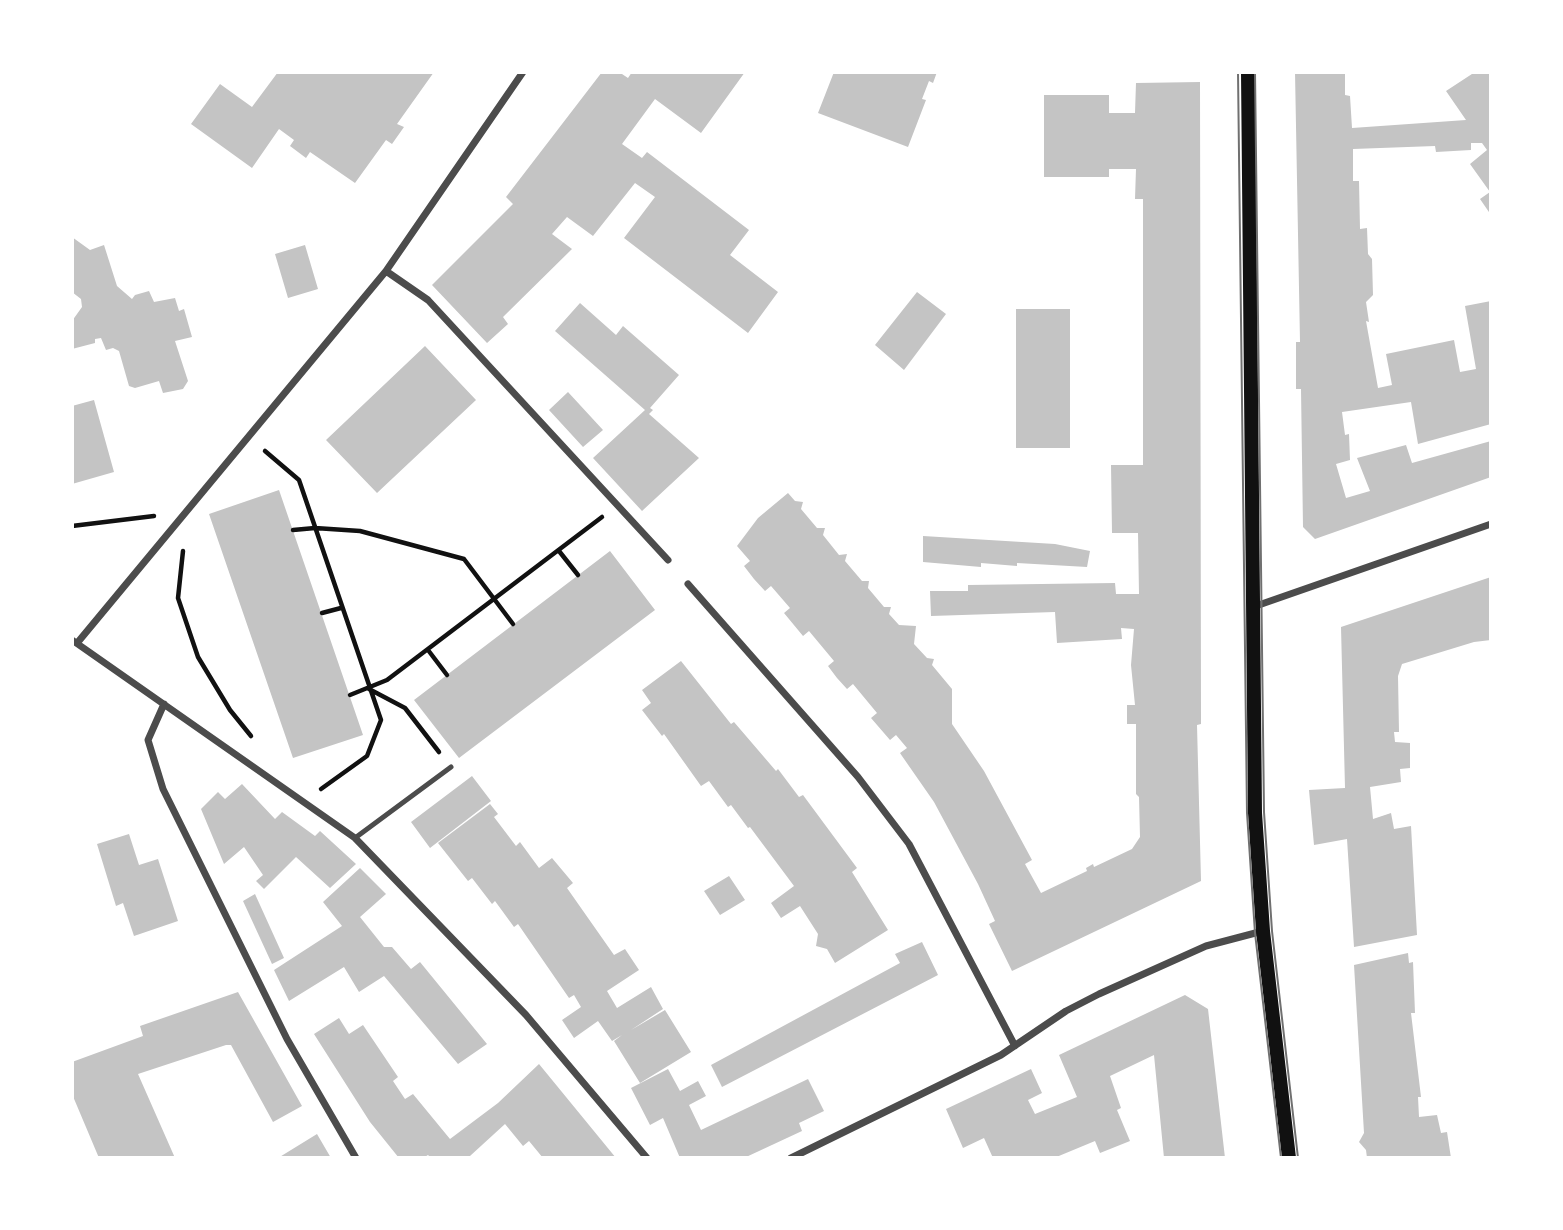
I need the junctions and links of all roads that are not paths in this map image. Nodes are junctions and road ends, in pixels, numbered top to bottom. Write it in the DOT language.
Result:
graph roads {
  1 [pos="523,72"];
  2 [pos="1248,72"];
  3 [pos="386,271"];
  4 [pos="1491,524"];
  5 [pos="668,561"];
  6 [pos="688,584"];
  7 [pos="1253,607"];
  8 [pos="75,641"];
  9 [pos="164,704"];
  10 [pos="451,767"];
  11 [pos="355,838"];
  12 [pos="1263,931"];
  13 [pos="1015,1046"];
  14 [pos="356,1158"];
  15 [pos="647,1158"];
  16 [pos="791,1158"];
  17 [pos="1289,1158"];
  1 -- 3 [label="street"];
  2 -- 7 [label="main road"];
  3 -- 5 [label="street"];
  3 -- 8 [label="street"];
  4 -- 7 [label="street"];
  6 -- 13 [label="street"];
  7 -- 12 [label="main road"];
  8 -- 9 [label="street"];
  9 -- 11 [label="street"];
  9 -- 14 [label="street"];
  10 -- 11 [label="lane"];
  11 -- 15 [label="street"];
  12 -- 13 [label="street"];
  12 -- 17 [label="main road"];
  13 -- 16 [label="street"];
}
